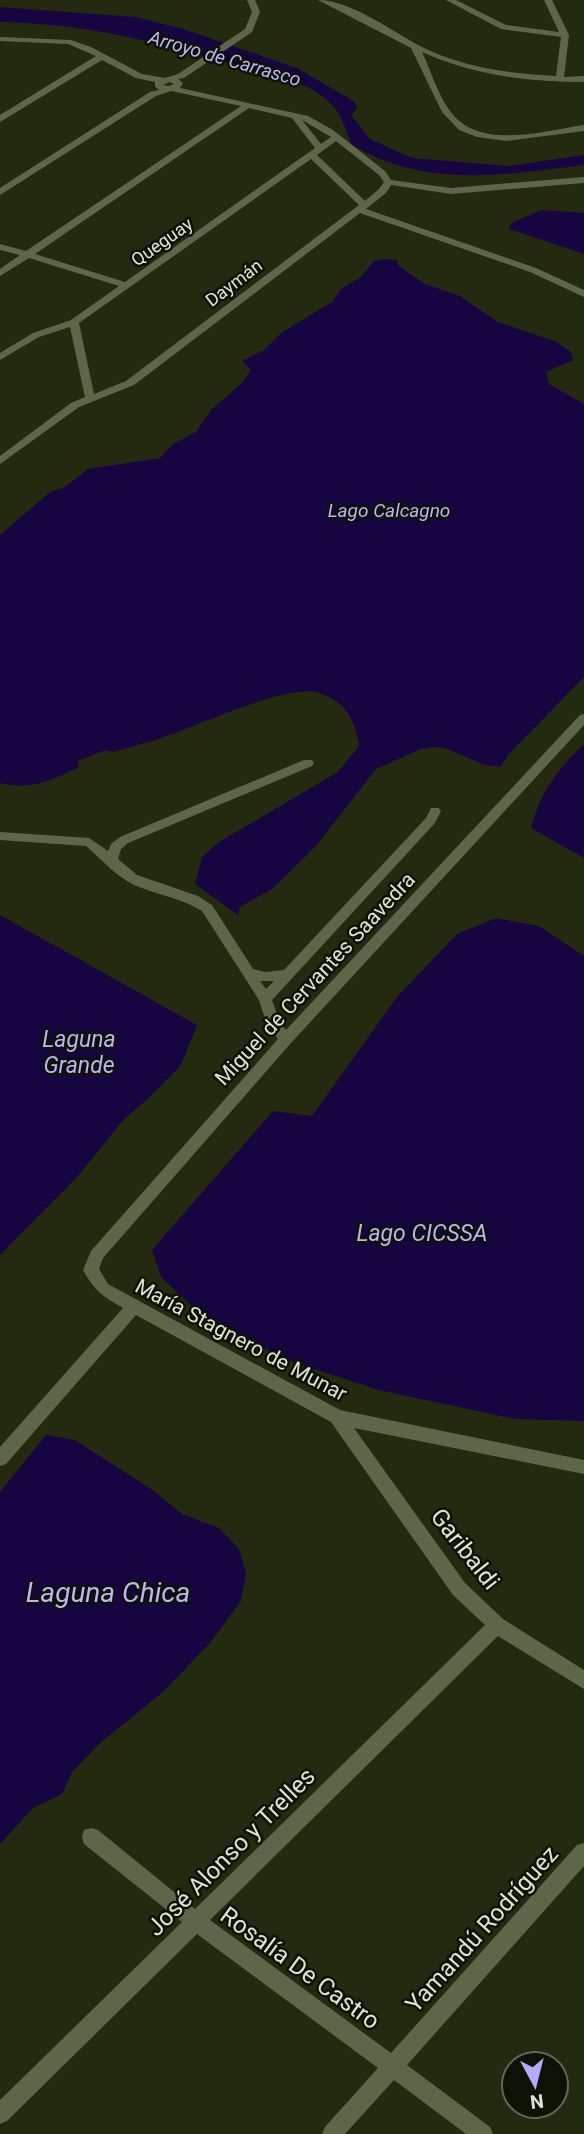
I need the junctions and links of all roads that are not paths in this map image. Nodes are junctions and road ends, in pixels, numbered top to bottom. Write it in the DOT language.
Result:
graph roads {
  1 [pos="251,0"];
  2 [pos="322,0"];
  3 [pos="337,0"];
  4 [pos="450,0"];
  5 [pos="548,0"];
  6 [pos="565,35"];
  7 [pos="0,39"];
  8 [pos="20,42"];
  9 [pos="416,44"];
  10 [pos="10,48"];
  11 [pos="101,57"];
  12 [pos="584,76"];
  13 [pos="560,77"];
  14 [pos="167,84"];
  15 [pos="247,106"];
  16 [pos="293,114"];
  17 [pos="0,119"];
  18 [pos="584,128"];
  19 [pos="335,138"];
  20 [pos="315,151"];
  21 [pos="584,180"];
  22 [pos="388,182"];
  23 [pos="0,192"];
  24 [pos="361,207"];
  25 [pos="0,247"];
  26 [pos="29,255"];
  27 [pos="0,273"];
  28 [pos="127,286"];
  29 [pos="584,294"];
  30 [pos="74,322"];
  31 [pos="0,357"];
  32 [pos="90,398"];
  33 [pos="0,461"];
  34 [pos="584,718"];
  35 [pos="309,763"];
  36 [pos="435,811"];
  37 [pos="0,836"];
  38 [pos="124,840"];
  39 [pos="89,842"];
  40 [pos="110,862"];
  41 [pos="247,972"];
  42 [pos="290,974"];
  43 [pos="265,999"];
  44 [pos="286,1039"];
  45 [pos="93,1276"];
  46 [pos="133,1307"];
  47 [pos="337,1417"];
  48 [pos="0,1459"];
  49 [pos="584,1467"];
  50 [pos="497,1625"];
  51 [pos="584,1680"];
  52 [pos="91,1837"];
  53 [pos="584,1852"];
  54 [pos="197,1922"];
  55 [pos="392,2066"];
  56 [pos="0,2114"];
  57 [pos="332,2134"];
  58 [pos="483,2134"];
  1 -- 14 [label="street"];
  2 -- 9 [label="street"];
  3 -- 9 [label="street"];
  4 -- 6 [label="street"];
  5 -- 6 [label="street"];
  6 -- 13 [label="street"];
  7 -- 8 [label="street"];
  8 -- 10 [label="street"];
  8 -- 11 [label="street"];
  9 -- 13 [label="street"];
  9 -- 18 [label="street"];
  11 -- 14 [label="street"];
  11 -- 17 [label="street"];
  12 -- 13 [label="street"];
  14 -- 15 [label="street"];
  14 -- 23 [label="street"];
  15 -- 16 [label="street"];
  15 -- 26 [label="street"];
  16 -- 19 [label="street"];
  16 -- 20 [label="street"];
  19 -- 20 [label="street, Queguay"];
  19 -- 22 [label="street"];
  20 -- 24 [label="street"];
  20 -- 28 [label="street, Queguay"];
  21 -- 22 [label="street"];
  22 -- 24 [label="street, Daymán"];
  24 -- 29 [label="street"];
  24 -- 32 [label="street, Daymán"];
  25 -- 26 [label="street"];
  26 -- 27 [label="street"];
  26 -- 28 [label="street"];
  28 -- 30 [label="street, Queguay"];
  30 -- 31 [label="street, Queguay"];
  30 -- 32 [label="street"];
  32 -- 33 [label="street, Daymán"];
  34 -- 44 [label="street, Miguel de Cervantes Saavedra"];
  35 -- 38 [label="street"];
  36 -- 42 [label="street"];
  37 -- 39 [label="street"];
  38 -- 39 [label="street"];
  38 -- 40 [label="street"];
  39 -- 40 [label="street"];
  40 -- 41 [label="street"];
  41 -- 42 [label="street"];
  41 -- 43 [label="street"];
  42 -- 43 [label="street"];
  43 -- 44 [label="street"];
  44 -- 45 [label="street, Miguel de Cervantes Saavedra"];
  45 -- 46 [label="street, María Stagnero de Munar"];
  46 -- 47 [label="street, María Stagnero de Munar"];
  46 -- 48 [label="street"];
  47 -- 49 [label="street, María Stagnero de Munar"];
  47 -- 50 [label="street, Garibaldi"];
  50 -- 51 [label="street, Garibaldi"];
  50 -- 54 [label="street, José Alonso y Trelles"];
  52 -- 54 [label="street, Rosalía De Castro"];
  53 -- 55 [label="street, Yamandú Rodríguez"];
  54 -- 55 [label="street, Rosalía De Castro"];
  54 -- 56 [label="street, José Alonso y Trelles"];
  55 -- 57 [label="street, Yamandú Rodríguez"];
  55 -- 58 [label="street, Rosalía De Castro"];
}
